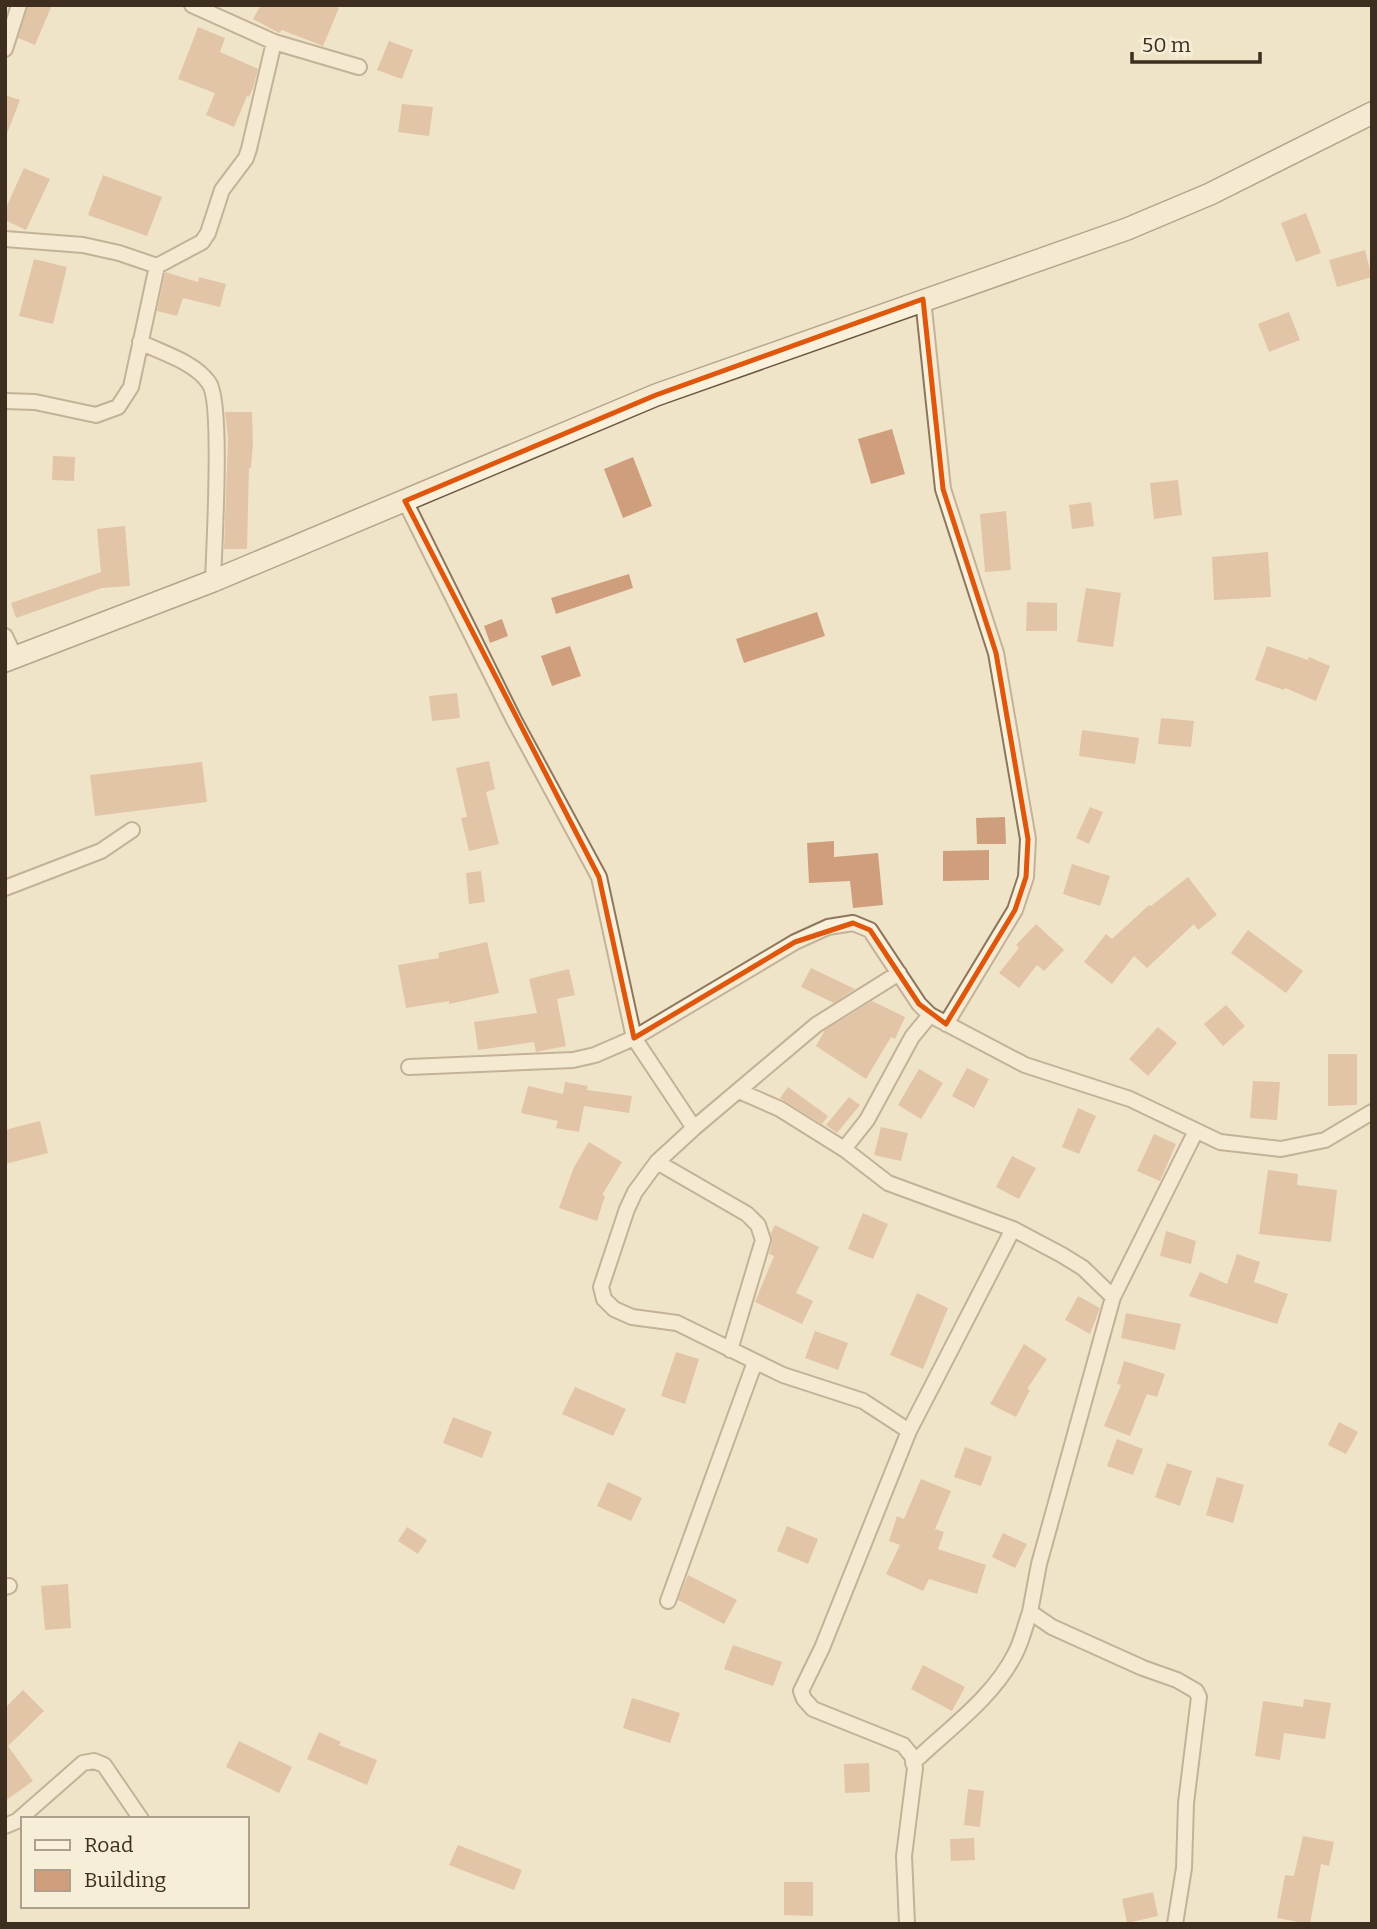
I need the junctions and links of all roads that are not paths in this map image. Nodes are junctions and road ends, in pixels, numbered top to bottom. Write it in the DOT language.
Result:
graph roads {
  1 [pos="19,5"];
  2 [pos="192,5"];
  3 [pos="274,42"];
  4 [pos="5,49"];
  5 [pos="359,67"];
  6 [pos="1372,113"];
  7 [pos="5,239"];
  8 [pos="156,266"];
  9 [pos="923,299"];
  10 [pos="140,342"];
  11 [pos="5,401"];
  12 [pos="405,500"];
  13 [pos="213,581"];
  14 [pos="5,636"];
  15 [pos="10,659"];
  16 [pos="132,830"];
  17 [pos="5,888"];
  18 [pos="899,973"];
  19 [pos="930,1015"];
  20 [pos="946,1024"];
  21 [pos="634,1038"];
  22 [pos="409,1066"];
  23 [pos="738,1091"];
  24 [pos="1372,1112"];
  25 [pos="694,1128"];
  26 [pos="1196,1131"];
  27 [pos="844,1149"];
  28 [pos="657,1162"];
  29 [pos="1013,1229"];
  30 [pos="1113,1297"];
  31 [pos="730,1350"];
  32 [pos="755,1362"];
  33 [pos="909,1432"];
  34 [pos="668,1601"];
  35 [pos="1030,1612"];
  36 [pos="914,1763"];
  37 [pos="21,1817"];
  38 [pos="22,1817"];
  39 [pos="140,1817"];
  40 [pos="5,1826"];
  41 [pos="907,1924"];
  42 [pos="1175,1924"];
  1 -- 4 [label="street"];
  2 -- 3 [label="street"];
  3 -- 5 [label="street"];
  3 -- 8 [label="street"];
  6 -- 9 [label="main road"];
  7 -- 8 [label="street"];
  8 -- 10 [label="street"];
  9 -- 12 [label="main road"];
  9 -- 20 [label="street"];
  10 -- 11 [label="street"];
  10 -- 13 [label="street"];
  12 -- 13 [label="main road"];
  12 -- 21 [label="street"];
  13 -- 15 [label="main road"];
  14 -- 15 [label="street"];
  16 -- 17 [label="street"];
  18 -- 19 [label="street"];
  18 -- 21 [label="street"];
  18 -- 23 [label="street"];
  19 -- 20 [label="street"];
  19 -- 27 [label="street"];
  20 -- 26 [label="street"];
  21 -- 22 [label="street"];
  21 -- 25 [label="street"];
  23 -- 25 [label="street"];
  23 -- 27 [label="street"];
  24 -- 26 [label="street"];
  25 -- 28 [label="street"];
  26 -- 30 [label="street"];
  27 -- 29 [label="street"];
  28 -- 31 [label="street"];
  28 -- 31 [label="street"];
  29 -- 30 [label="street"];
  29 -- 33 [label="street"];
  30 -- 35 [label="street"];
  31 -- 32 [label="street"];
  32 -- 33 [label="street"];
  32 -- 34 [label="street"];
  33 -- 36 [label="street"];
  35 -- 36 [label="street"];
  35 -- 42 [label="street"];
  36 -- 41 [label="street"];
  37 -- 40 [label="street"];
  38 -- 39 [label="street"];
}
